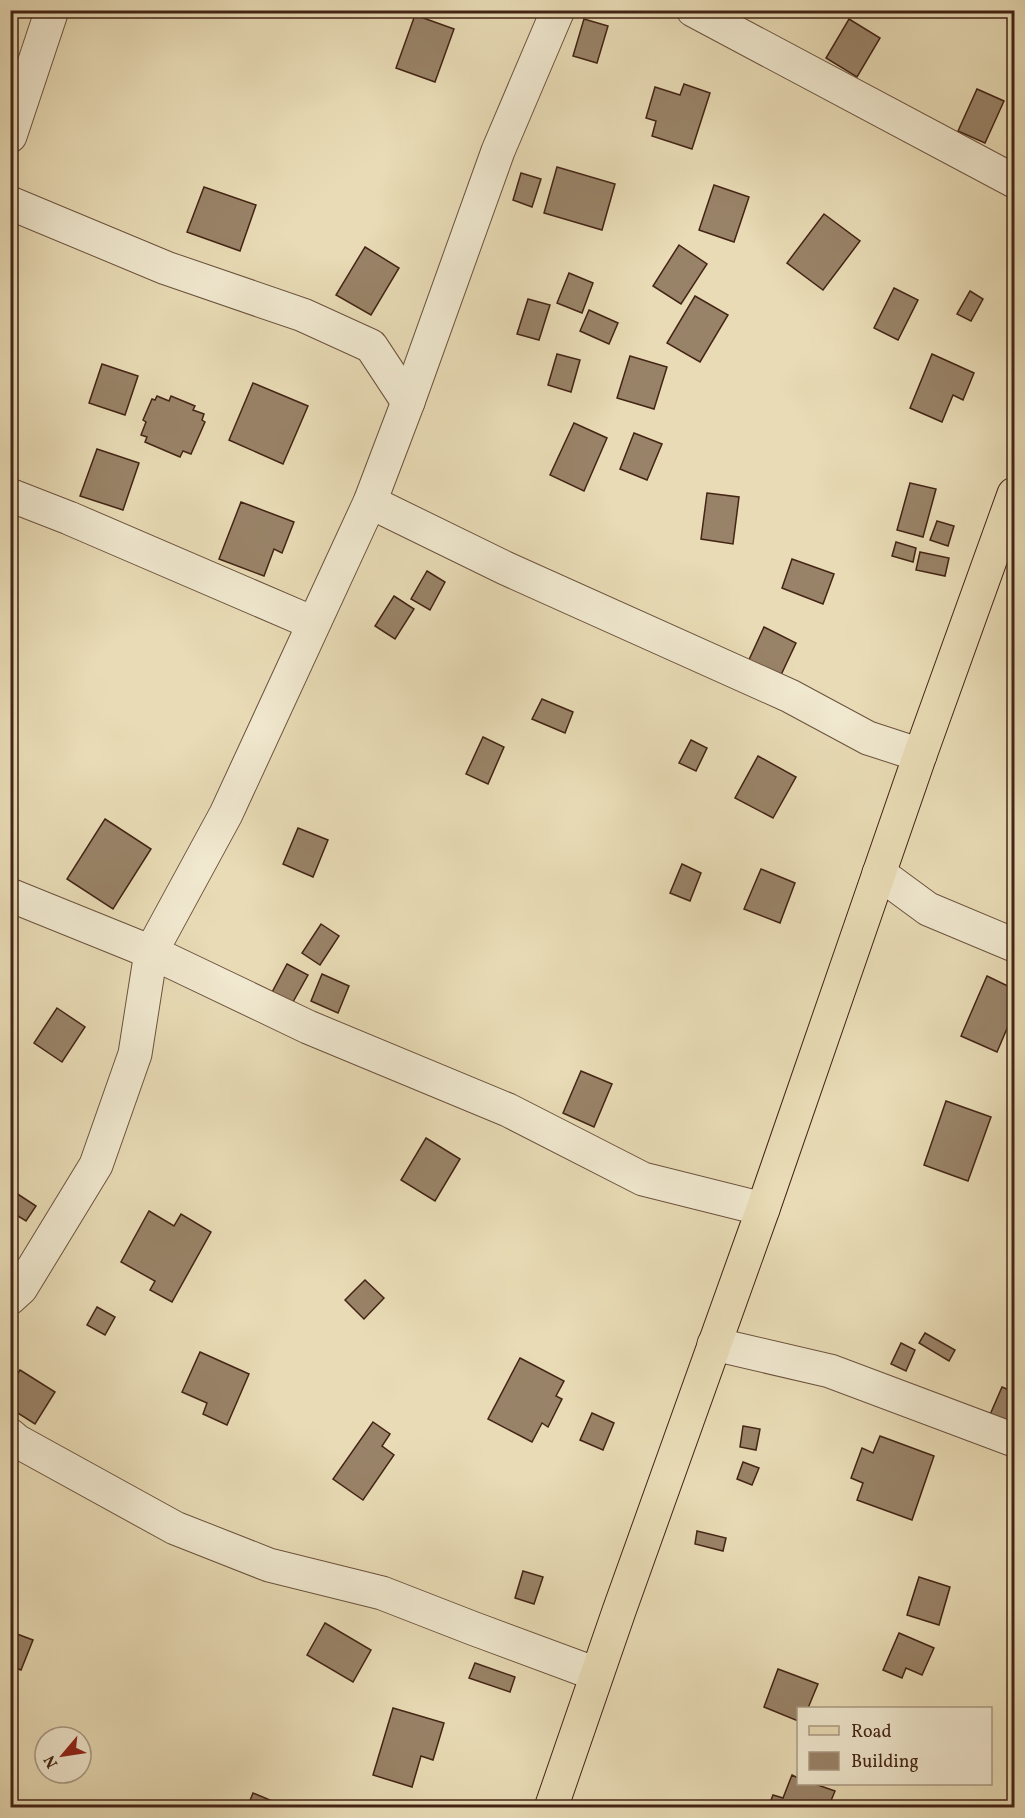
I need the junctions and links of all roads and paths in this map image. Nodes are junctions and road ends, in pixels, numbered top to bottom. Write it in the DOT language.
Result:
graph roads {
  1 [pos="52,10"];
  2 [pos="558,10"];
  3 [pos="693,10"];
  4 [pos="10,136"];
  5 [pos="1014,181"];
  6 [pos="10,202"];
  7 [pos="408,402"];
  8 [pos="1014,494"];
  9 [pos="10,495"];
  10 [pos="369,502"];
  11 [pos="313,623"];
  12 [pos="920,755"];
  13 [pos="879,873"];
  14 [pos="10,895"];
  15 [pos="1014,945"];
  16 [pos="151,952"];
  17 [pos="763,1209"];
  18 [pos="10,1298"];
  19 [pos="714,1344"];
  20 [pos="10,1435"];
  21 [pos="1014,1440"];
  22 [pos="597,1674"];
  23 [pos="551,1808"];
  1 -- 4 [label="street"];
  2 -- 7 [label="street"];
  3 -- 5 [label="street"];
  6 -- 7 [label="street"];
  7 -- 10 [label="street"];
  8 -- 12 [label="main road"];
  9 -- 11 [label="street"];
  10 -- 11 [label="street"];
  10 -- 12 [label="street"];
  11 -- 16 [label="street"];
  12 -- 13 [label="main road"];
  13 -- 15 [label="street"];
  13 -- 17 [label="main road"];
  14 -- 16 [label="street"];
  16 -- 17 [label="street"];
  16 -- 18 [label="street"];
  17 -- 19 [label="main road"];
  19 -- 21 [label="street"];
  19 -- 22 [label="main road"];
  20 -- 22 [label="street"];
  22 -- 23 [label="main road"];
}
